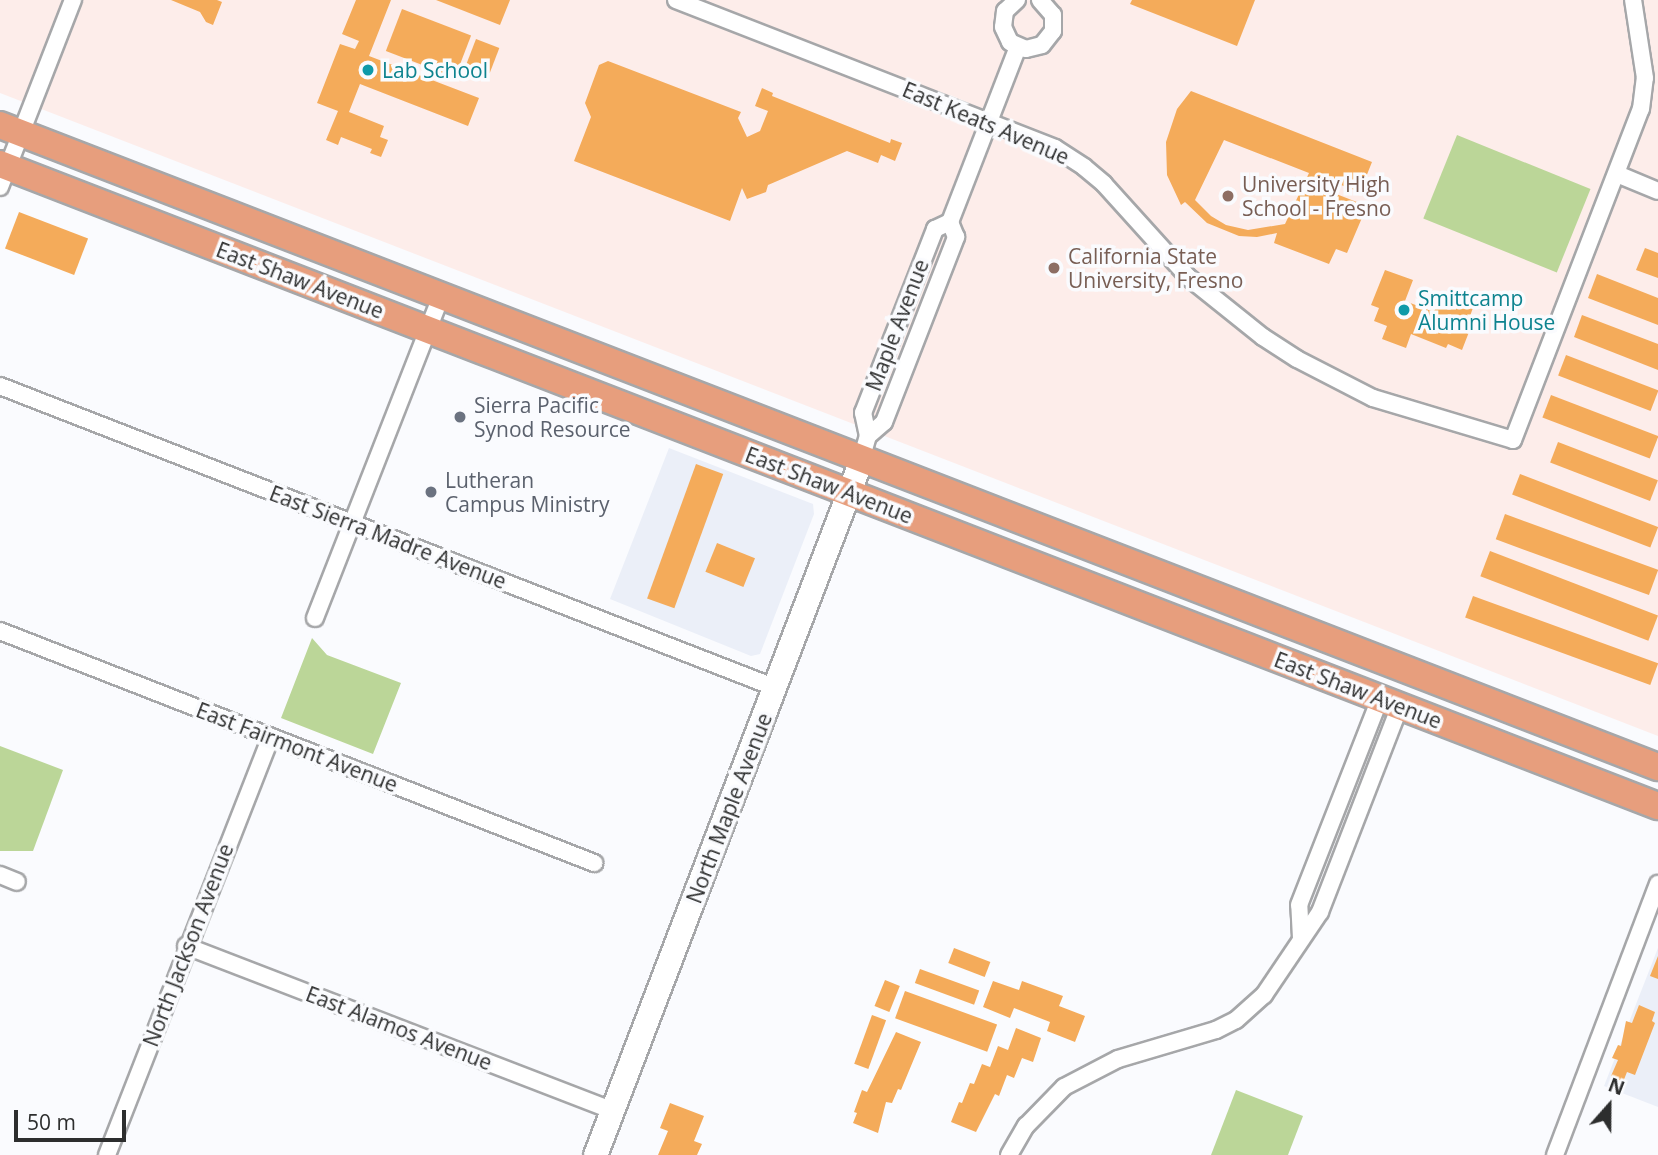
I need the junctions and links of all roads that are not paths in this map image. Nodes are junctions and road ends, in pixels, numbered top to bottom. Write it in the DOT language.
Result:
graph roads {
  1 [pos="73,0"];
  2 [pos="676,0"];
  3 [pos="1017,0"];
  4 [pos="1040,0"];
  5 [pos="1633,0"];
  6 [pos="1018,47"];
  7 [pos="990,122"];
  8 [pos="10,129"];
  9 [pos="3,173"];
  10 [pos="1617,174"];
  11 [pos="1658,191"];
  12 [pos="950,222"];
  13 [pos="441,296"];
  14 [pos="428,329"];
  15 [pos="0,386"];
  16 [pos="865,448"];
  17 [pos="848,493"];
  18 [pos="352,523"];
  19 [pos="315,618"];
  20 [pos="0,631"];
  21 [pos="776,688"];
  22 [pos="1390,702"];
  23 [pos="271,737"];
  24 [pos="1658,767"];
  25 [pos="1658,806"];
  26 [pos="594,863"];
  27 [pos="0,875"];
  28 [pos="17,882"];
  29 [pos="1658,884"];
  30 [pos="1301,937"];
  31 [pos="186,946"];
  32 [pos="612,1110"];
  33 [pos="107,1155"];
  34 [pos="595,1155"];
  35 [pos="1009,1155"];
  36 [pos="1555,1155"];
  1 -- 8 [label="street"];
  2 -- 7 [label="street, East Keats Avenue"];
  3 -- 6 [label="street"];
  4 -- 6 [label="street"];
  5 -- 10 [label="street"];
  6 -- 7 [label="street, Maple Avenue"];
  7 -- 10 [label="street, East Keats Avenue"];
  7 -- 12 [label="street, Maple Avenue"];
  8 -- 9 [label="street"];
  8 -- 13 [label="main road, East Shaw Avenue"];
  9 -- 14 [label="main road, East Shaw Avenue"];
  10 -- 11 [label="street"];
  12 -- 16 [label="street, Maple Avenue"];
  12 -- 16 [label="street, Maple Avenue"];
  13 -- 14 [label="street"];
  13 -- 16 [label="main road, East Shaw Avenue"];
  14 -- 17 [label="main road, East Shaw Avenue"];
  14 -- 18 [label="street"];
  15 -- 18 [label="street, East Sierra Madre Avenue"];
  16 -- 17 [label="street, North Maple Avenue"];
  16 -- 24 [label="main road, East Shaw Avenue"];
  17 -- 21 [label="street, North Maple Avenue"];
  17 -- 22 [label="main road, East Shaw Avenue"];
  18 -- 19 [label="street"];
  18 -- 21 [label="street, East Sierra Madre Avenue"];
  20 -- 23 [label="street, East Fairmont Avenue"];
  21 -- 32 [label="street, North Maple Avenue"];
  22 -- 25 [label="main road, East Shaw Avenue"];
  22 -- 30 [label="street"];
  22 -- 30 [label="street"];
  23 -- 26 [label="street, East Fairmont Avenue"];
  23 -- 31 [label="street, North Jackson Avenue"];
  27 -- 28 [label="street"];
  29 -- 36 [label="street"];
  30 -- 35 [label="street"];
  31 -- 32 [label="street, East Alamos Avenue"];
  31 -- 33 [label="street, North Jackson Avenue"];
  32 -- 34 [label="street, North Maple Avenue"];
}
